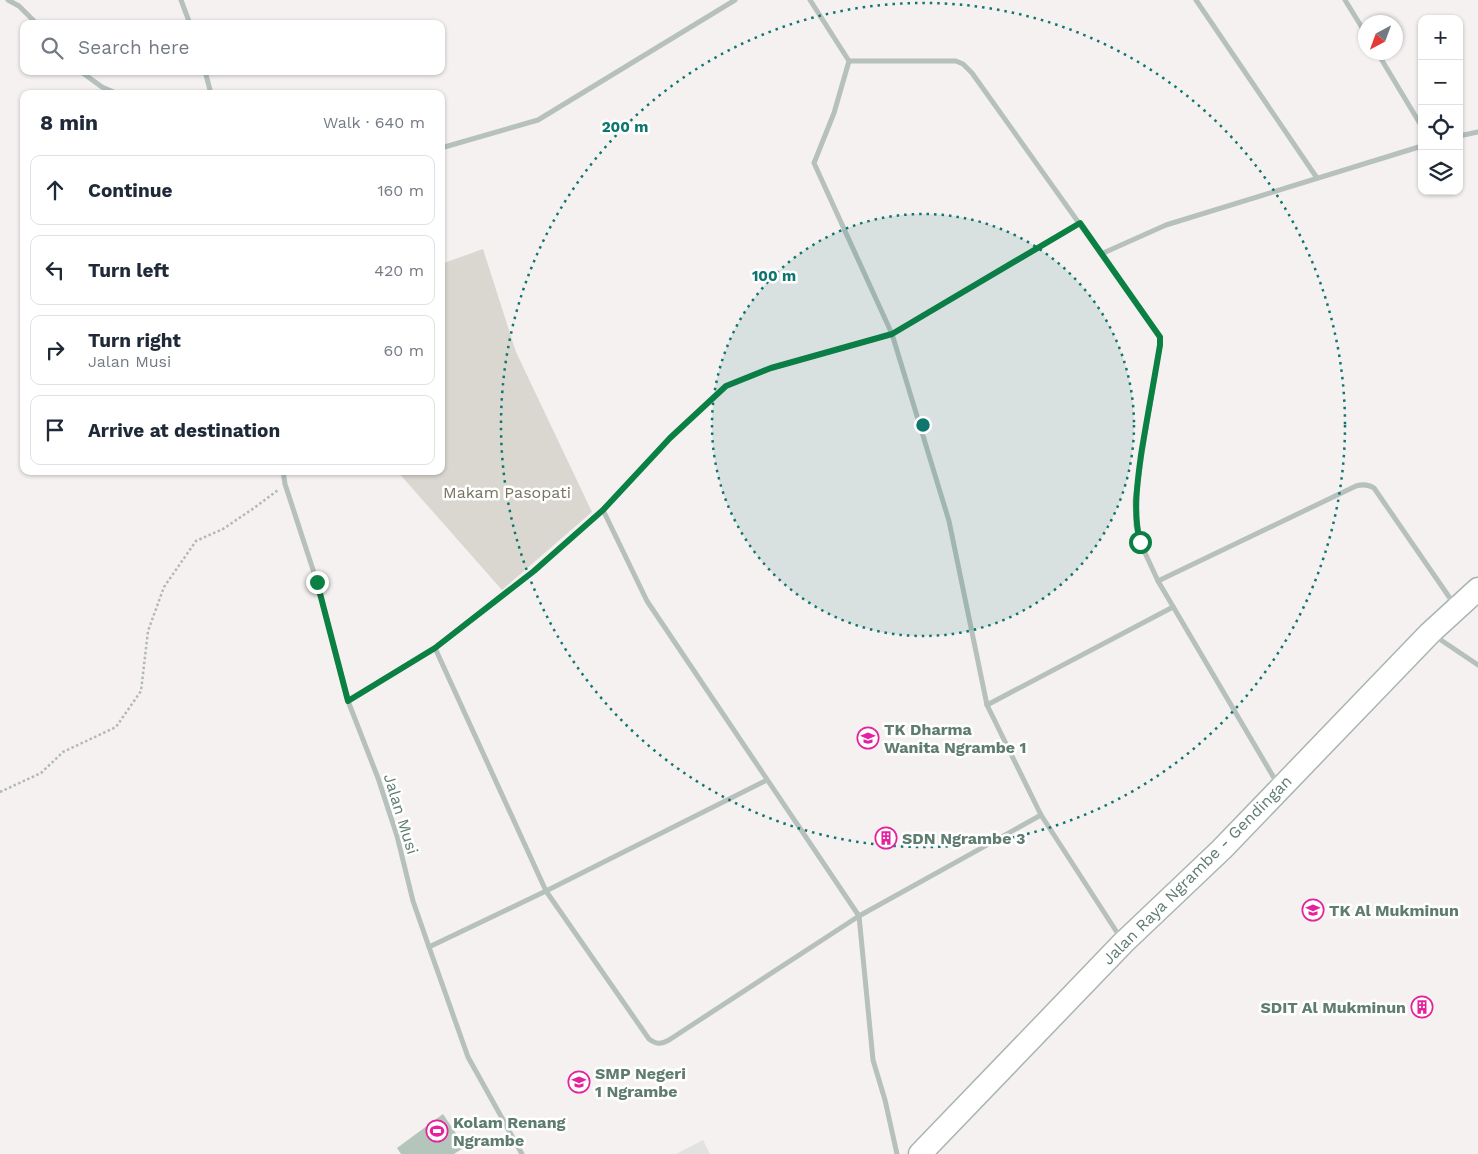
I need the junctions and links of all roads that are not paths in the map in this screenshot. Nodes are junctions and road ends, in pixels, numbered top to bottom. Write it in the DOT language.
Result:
graph roads {
  1 [pos="8,0"];
  2 [pos="181,0"];
  3 [pos="735,0"];
  4 [pos="810,0"];
  5 [pos="1196,0"];
  6 [pos="1345,0"];
  7 [pos="33,20"];
  8 [pos="188,20"];
  9 [pos="1358,21"];
  10 [pos="849,60"];
  11 [pos="1382,60"];
  12 [pos="86,75"];
  13 [pos="206,75"];
  14 [pos="109,90"];
  15 [pos="211,90"];
  16 [pos="1418,120"];
  17 [pos="1478,132"];
  18 [pos="1463,135"];
  19 [pos="445,147"];
  20 [pos="1418,147"];
  21 [pos="1317,178"];
  22 [pos="1080,223"];
  23 [pos="1101,254"];
  24 [pos="892,334"];
  25 [pos="284,475"];
  26 [pos="603,510"];
  27 [pos="1158,581"];
  28 [pos="1478,589"];
  29 [pos="1173,607"];
  30 [pos="1457,608"];
  31 [pos="1430,633"];
  32 [pos="435,648"];
  33 [pos="1478,665"];
  34 [pos="348,701"];
  35 [pos="987,705"];
  36 [pos="767,780"];
  37 [pos="1279,788"];
  38 [pos="1041,815"];
  39 [pos="546,891"];
  40 [pos="859,916"];
  41 [pos="1124,943"];
  42 [pos="430,947"];
  43 [pos="522,1154"];
  44 [pos="897,1154"];
  45 [pos="920,1154"];
  1 -- 7 [label="street"];
  2 -- 8 [label="street"];
  3 -- 19 [label="street"];
  4 -- 10 [label="street"];
  5 -- 21 [label="street"];
  6 -- 9 [label="street"];
  10 -- 22 [label="street"];
  10 -- 24 [label="street"];
  11 -- 16 [label="street"];
  12 -- 14 [label="street"];
  13 -- 15 [label="street"];
  17 -- 18 [label="street"];
  20 -- 21 [label="street"];
  21 -- 23 [label="street"];
  22 -- 23 [label="street"];
  22 -- 24 [label="street"];
  23 -- 27 [label="street"];
  24 -- 26 [label="street"];
  24 -- 35 [label="street"];
  25 -- 34 [label="street, Jalan Musi"];
  26 -- 32 [label="street"];
  26 -- 36 [label="street"];
  27 -- 29 [label="street"];
  27 -- 30 [label="street"];
  28 -- 30 [label="main road, Jalan Raya Ngrambe - Gendingan"];
  29 -- 35 [label="street"];
  29 -- 37 [label="street"];
  30 -- 31 [label="main road, Jalan Raya Ngrambe - Gendingan"];
  31 -- 33 [label="street"];
  31 -- 37 [label="main road, Jalan Raya Ngrambe - Gendingan"];
  32 -- 34 [label="street"];
  32 -- 39 [label="street"];
  34 -- 42 [label="street, Jalan Musi"];
  35 -- 38 [label="street"];
  36 -- 39 [label="street"];
  36 -- 40 [label="street"];
  37 -- 41 [label="main road, Jalan Raya Ngrambe - Gendingan"];
  38 -- 40 [label="street"];
  38 -- 41 [label="street"];
  39 -- 40 [label="street"];
  39 -- 42 [label="street"];
  40 -- 44 [label="street"];
  41 -- 45 [label="main road, Jalan Raya Ngrambe - Gendingan"];
  42 -- 43 [label="street, Jalan Musi"];
}
